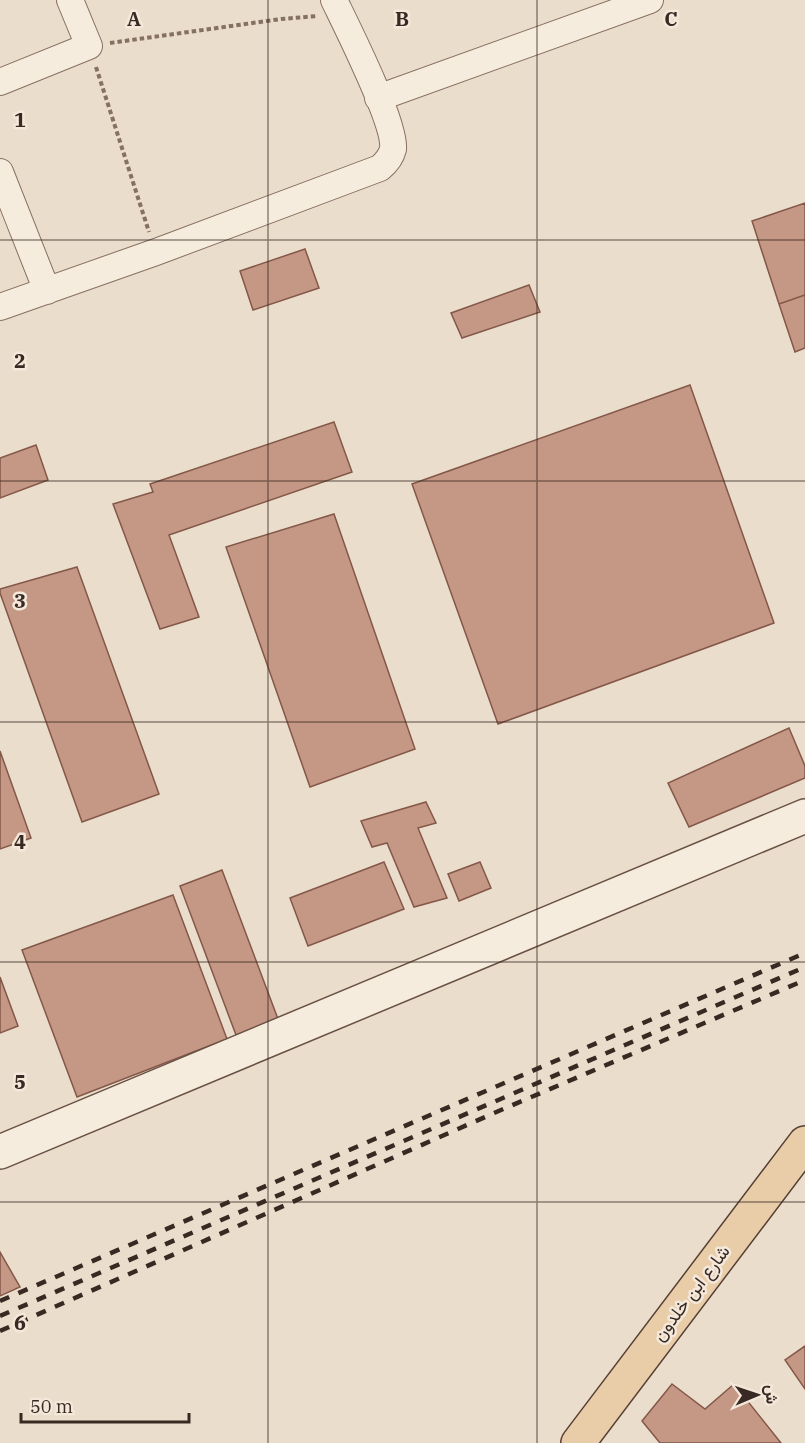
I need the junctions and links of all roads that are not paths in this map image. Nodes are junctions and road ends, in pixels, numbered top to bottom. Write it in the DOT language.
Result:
graph roads {
  1 [pos="70,0"];
  2 [pos="650,0"];
  3 [pos="338,8"];
  4 [pos="0,82"];
  5 [pos="378,98"];
  6 [pos="0,172"];
  7 [pos="47,291"];
  8 [pos="0,307"];
  9 [pos="805,816"];
  10 [pos="805,1143"];
  11 [pos="0,1152"];
  12 [pos="578,1443"];
  1 -- 4 [label="street"];
  2 -- 5 [label="street"];
  3 -- 5 [label="street"];
  5 -- 7 [label="street"];
  6 -- 7 [label="street"];
  7 -- 8 [label="street"];
  9 -- 11 [label="main road"];
  10 -- 12 [label="main road, شارع ابن خلدون"];
}
